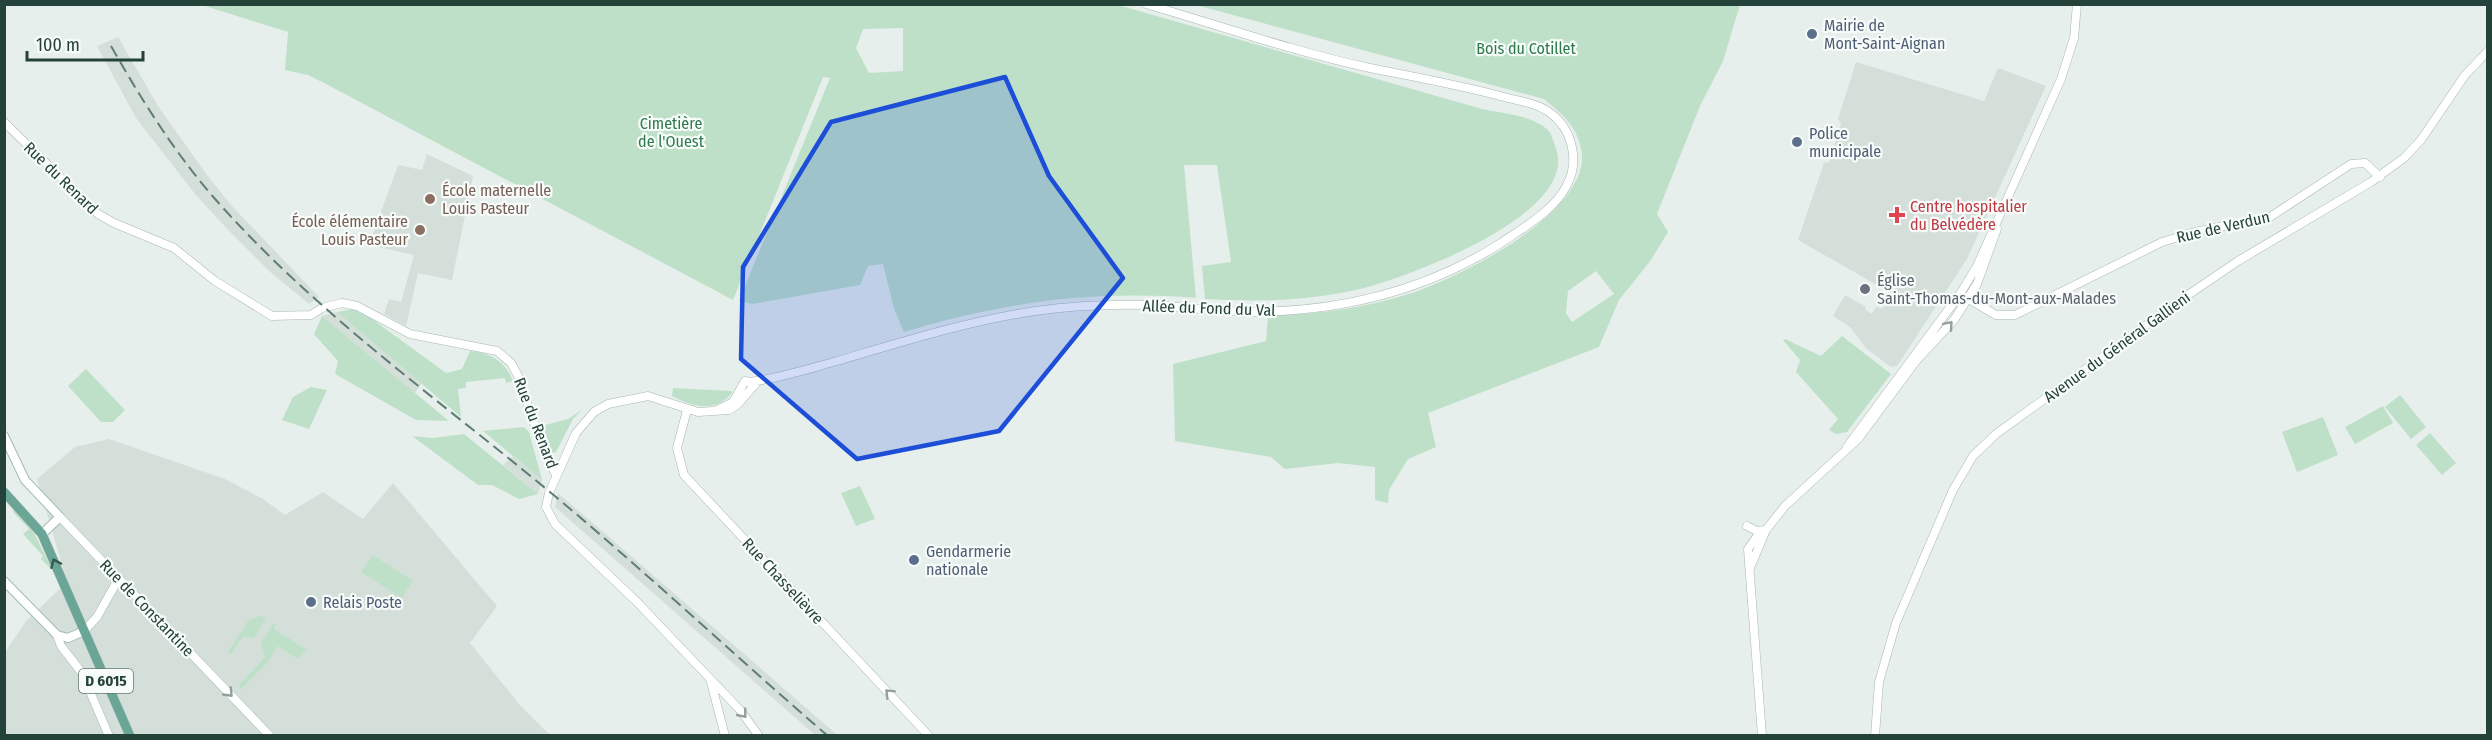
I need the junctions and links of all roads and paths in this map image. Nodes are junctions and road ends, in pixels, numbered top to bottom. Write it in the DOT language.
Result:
graph roads {
  1 [pos="1146,4"];
  2 [pos="2077,4"];
  3 [pos="2487,51"];
  4 [pos="4,122"];
  5 [pos="2380,177"];
  6 [pos="1999,221"];
  7 [pos="1960,294"];
  8 [pos="1968,299"];
  9 [pos="758,381"];
  10 [pos="687,410"];
  11 [pos="715,411"];
  12 [pos="4,436"];
  13 [pos="1847,447"];
  14 [pos="556,475"];
  15 [pos="4,492"];
  16 [pos="60,517"];
  17 [pos="1747,526"];
  18 [pos="1764,530"];
  19 [pos="42,534"];
  20 [pos="1750,568"];
  21 [pos="119,578"];
  22 [pos="4,581"];
  23 [pos="84,632"];
  24 [pos="57,635"];
  25 [pos="711,680"];
  26 [pos="725,694"];
  27 [pos="718,707"];
  28 [pos="109,735"];
  29 [pos="130,735"];
  30 [pos="270,735"];
  31 [pos="725,735"];
  32 [pos="759,735"];
  33 [pos="929,735"];
  34 [pos="1762,735"];
  35 [pos="1875,735"];
  1 -- 9 [label="street, Allée du Fond du Val"];
  2 -- 6 [label="street"];
  3 -- 5 [label="street, Avenue du Général Gallieni"];
  4 -- 14 [label="street, Rue du Renard"];
  5 -- 8 [label="street, Rue de Verdun"];
  5 -- 35 [label="street, Avenue du Général Gallieni"];
  6 -- 7 [label="street"];
  6 -- 8 [label="street"];
  7 -- 8 [label="street, Rue de Verdun"];
  7 -- 13 [label="street"];
  13 -- 8 [label="street, one-way"];
  9 -- 11 [label="street"];
  9 -- 11 [label="street, Allée du Fond du Val"];
  10 -- 11 [label="street"];
  10 -- 14 [label="street"];
  33 -- 10 [label="street, Rue Chasselièvre, one-way"];
  12 -- 16 [label="main road, Rue de Constantine"];
  13 -- 18 [label="street"];
  14 -- 25 [label="street, Rue du Renard"];
  15 -- 19 [label="main road, D 6015"];
  16 -- 19 [label="main road"];
  16 -- 21 [label="street, Rue de Constantine"];
  17 -- 18 [label="street"];
  18 -- 20 [label="street"];
  18 -- 20 [label="street"];
  23 -- 19 [label="main road, D 6015, one-way"];
  20 -- 34 [label="street"];
  21 -- 23 [label="street"];
  21 -- 30 [label="street, Rue de Constantine, one-way"];
  22 -- 24 [label="main road, D 6015"];
  23 -- 24 [label="main road"];
  23 -- 29 [label="main road, D 6015"];
  24 -- 28 [label="street, D 6015"];
  25 -- 26 [label="street, Rue du Renard"];
  25 -- 27 [label="street"];
  26 -- 27 [label="street"];
  26 -- 32 [label="street, Rue du Renard, one-way"];
  27 -- 31 [label="street"];
}
